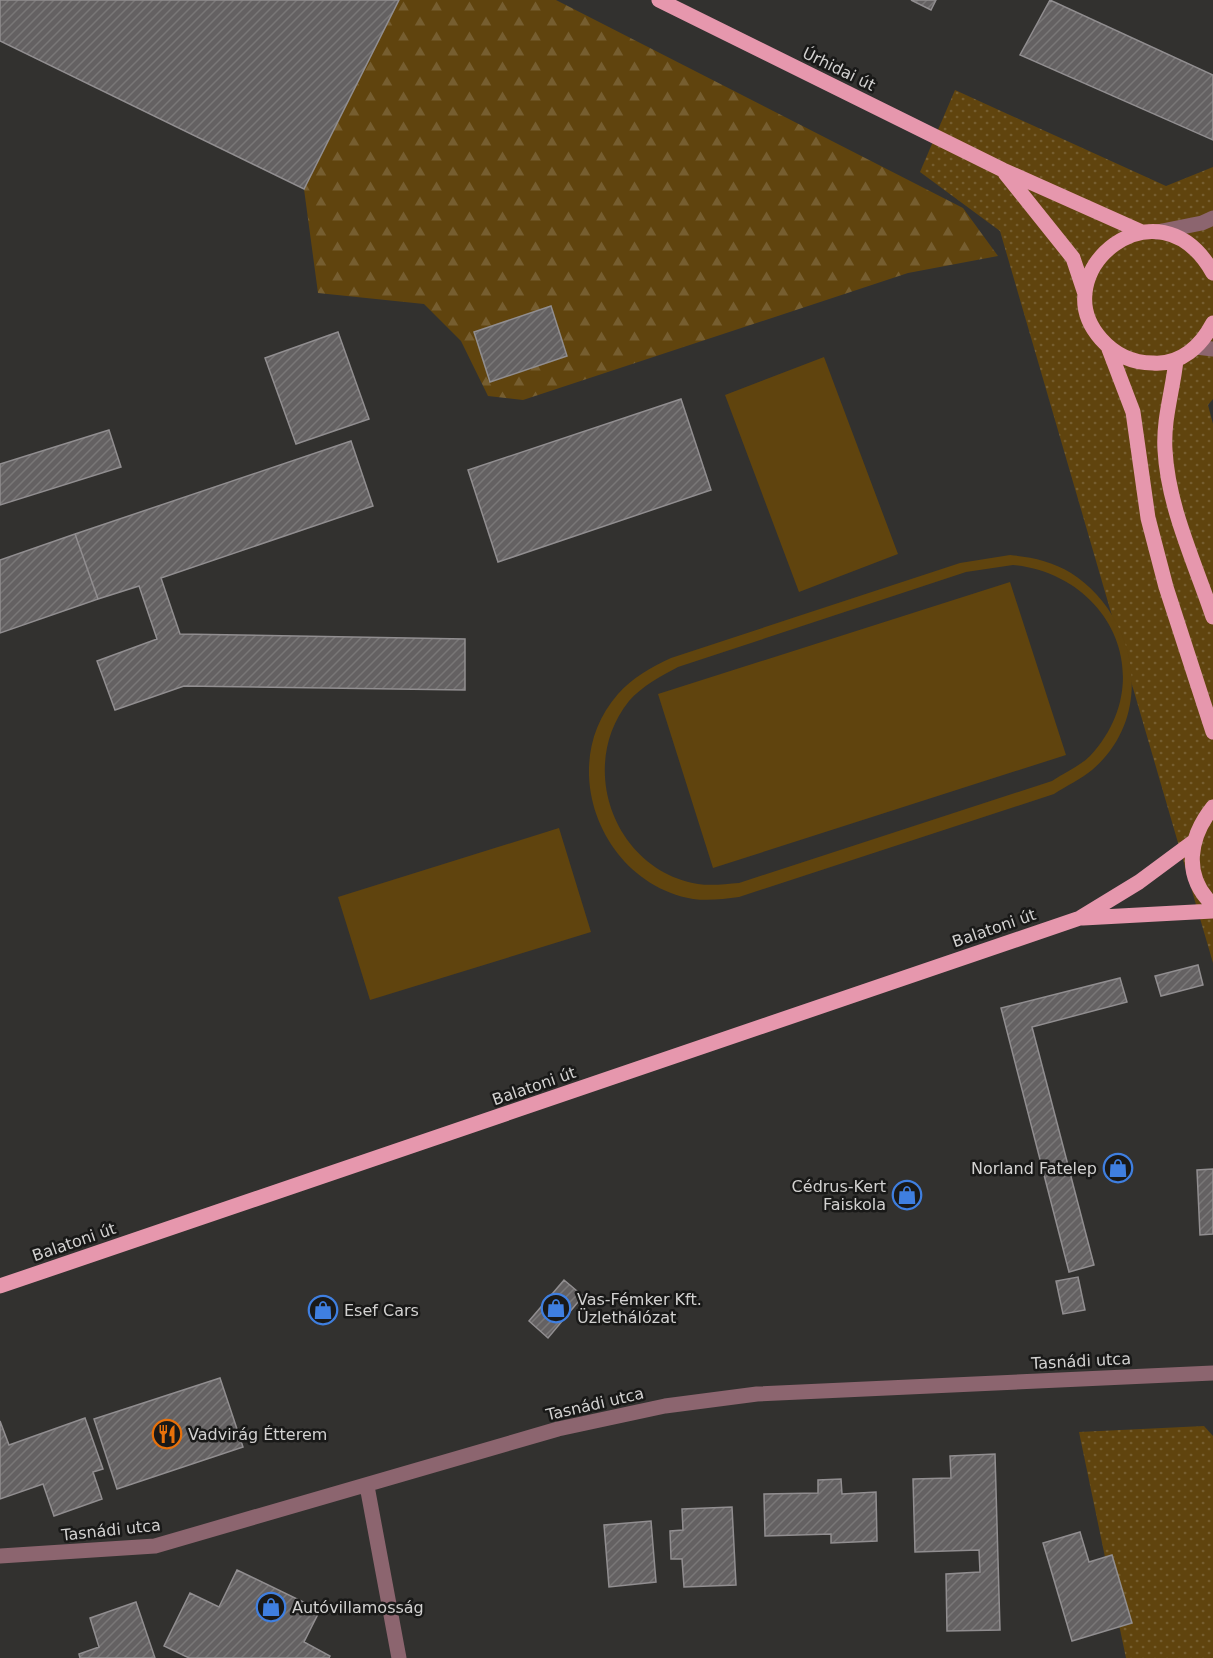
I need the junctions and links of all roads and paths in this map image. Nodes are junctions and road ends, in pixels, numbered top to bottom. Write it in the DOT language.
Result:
graph roads {
  1 [pos="659,0"];
  2 [pos="1003,170"];
  3 [pos="1213,218"];
  4 [pos="1150,232"];
  5 [pos="1213,273"];
  6 [pos="1086,294"];
  7 [pos="1213,323"];
  8 [pos="1196,347"];
  9 [pos="1109,349"];
  10 [pos="1213,349"];
  11 [pos="1176,360"];
  12 [pos="1213,617"];
  13 [pos="1213,732"];
  14 [pos="1213,807"];
  15 [pos="1192,842"];
  16 [pos="1213,905"];
  17 [pos="1213,911"];
  18 [pos="1080,918"];
  19 [pos="0,1286"];
  20 [pos="1213,1374"];
  21 [pos="367,1486"];
  22 [pos="0,1556"];
  23 [pos="399,1658"];
  1 -- 2 [label="main road, Úrhidai út"];
  2 -- 4 [label="main road, Úrhidai út"];
  2 -- 6 [label="main road, Úrhidai út"];
  3 -- 4 [label="street"];
  4 -- 5 [label="main road, Úrhidai út"];
  4 -- 6 [label="main road"];
  6 -- 9 [label="main road, Úrhidai út"];
  7 -- 8 [label="main road"];
  8 -- 10 [label="street"];
  8 -- 11 [label="main road"];
  9 -- 11 [label="main road"];
  9 -- 13 [label="main road, Úrhidai út"];
  11 -- 12 [label="main road"];
  14 -- 15 [label="main road"];
  15 -- 16 [label="main road"];
  15 -- 18 [label="main road, Balatoni út"];
  17 -- 18 [label="main road, Balatoni út"];
  18 -- 19 [label="main road, Balatoni út"];
  20 -- 21 [label="street, Tasnádi utca"];
  21 -- 22 [label="street, Tasnádi utca"];
  21 -- 23 [label="street"];
}
